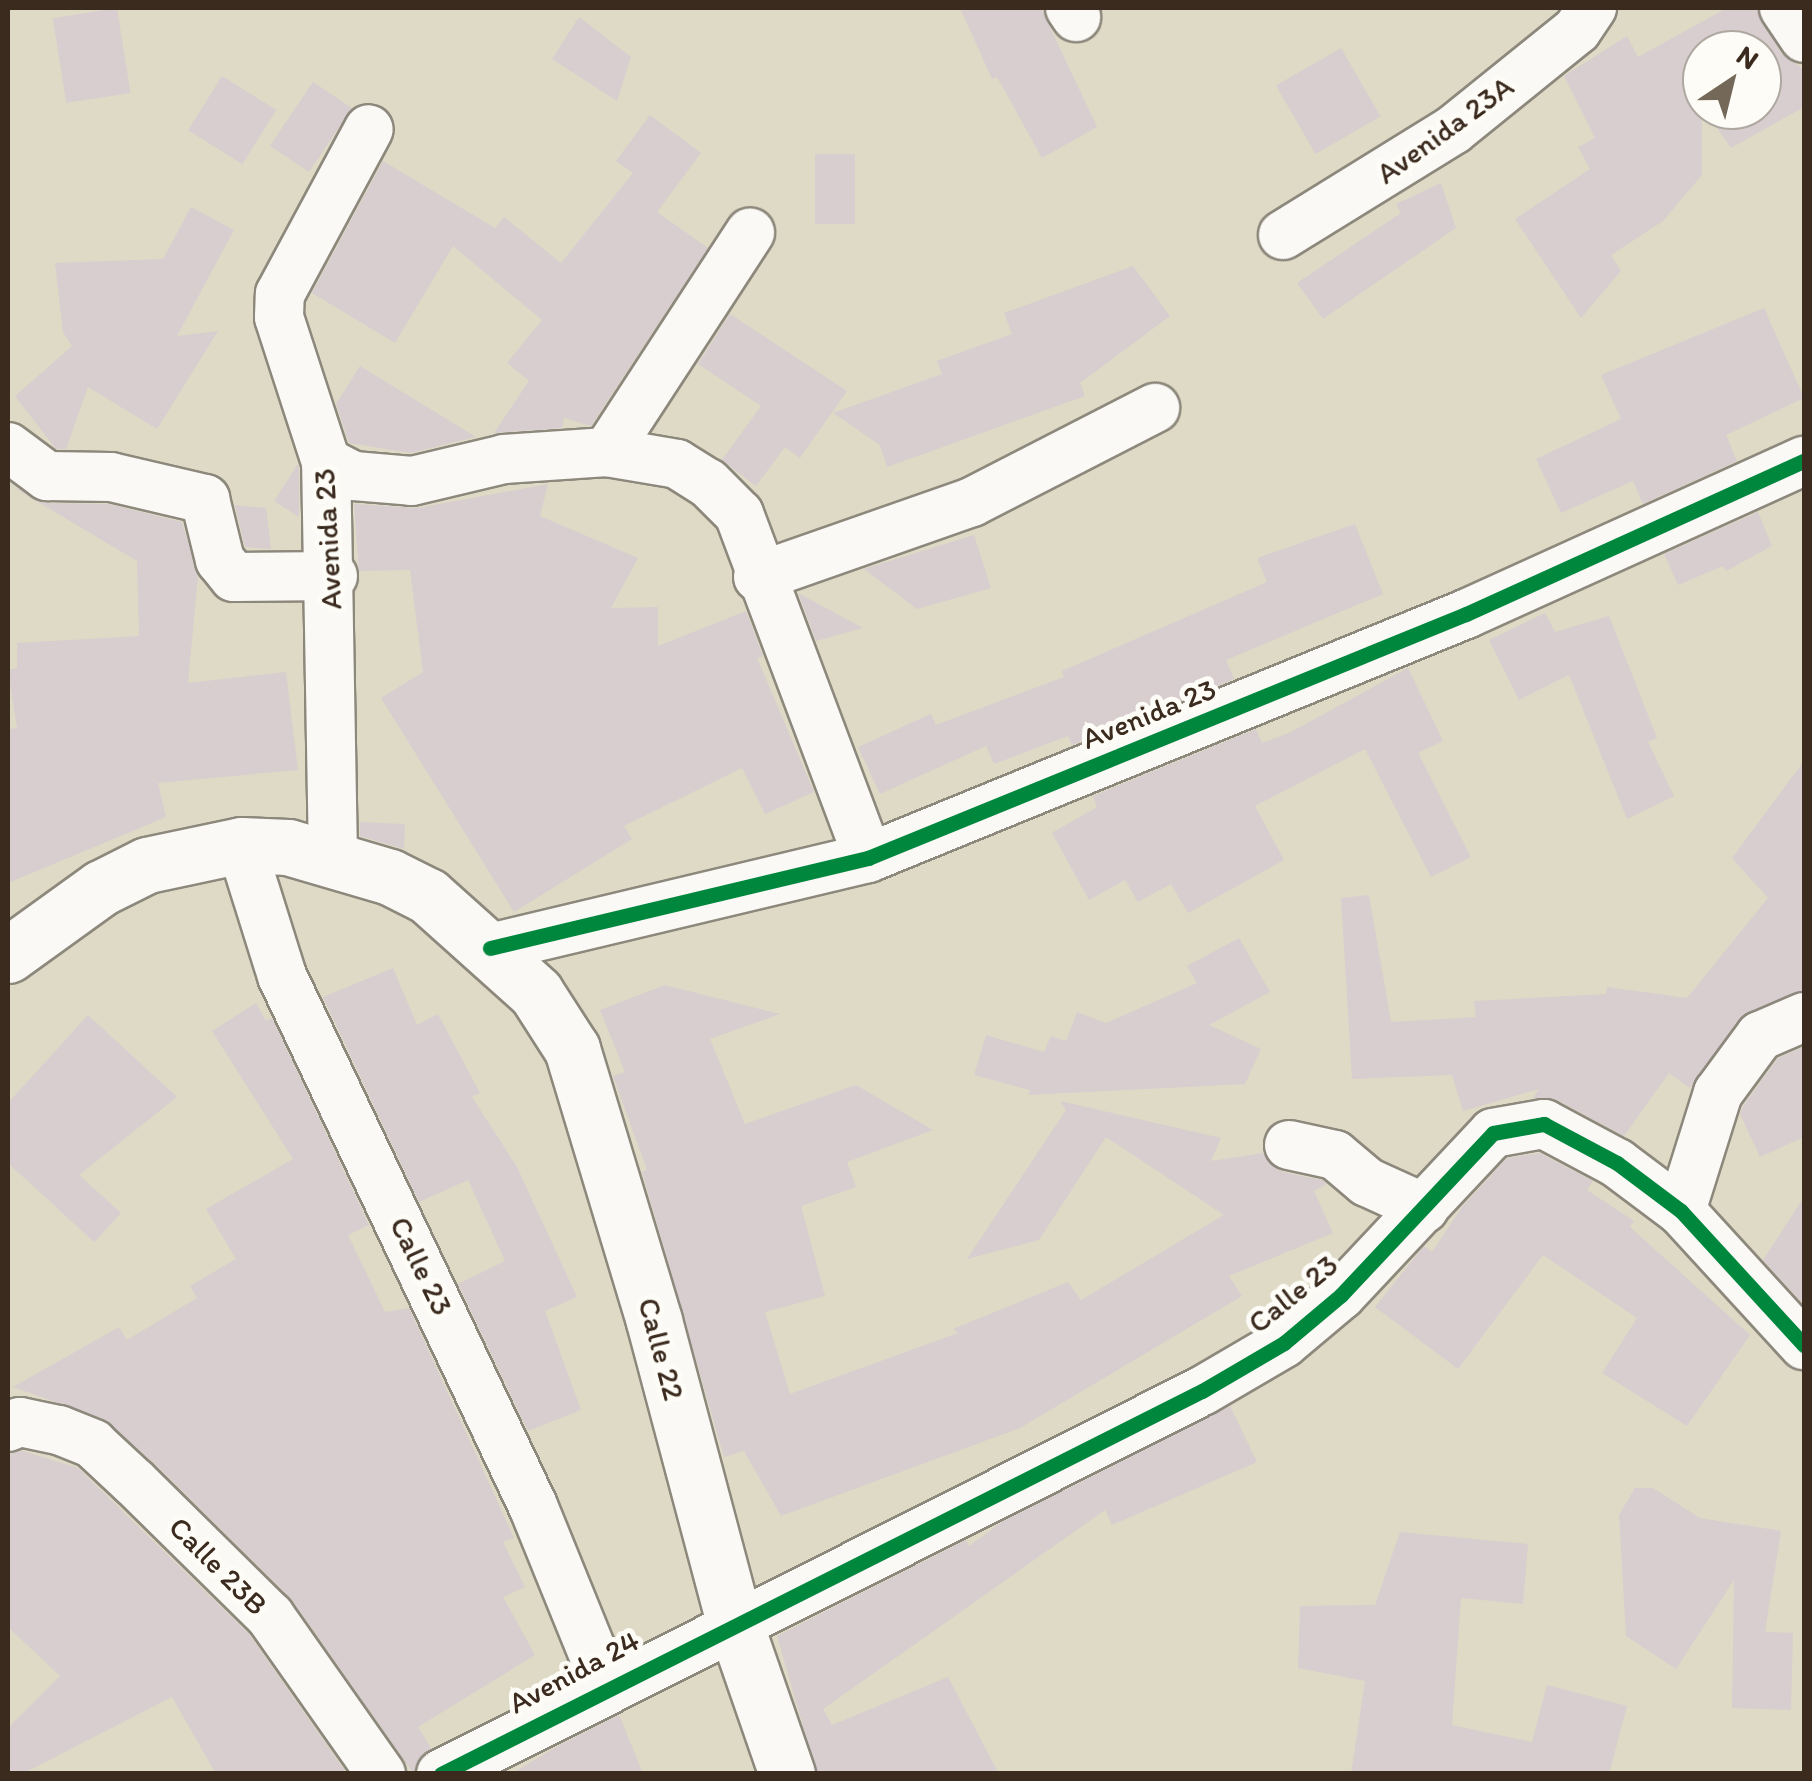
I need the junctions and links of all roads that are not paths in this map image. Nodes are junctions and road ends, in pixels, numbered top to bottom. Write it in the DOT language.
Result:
graph roads {
  1 [pos="1592,8"];
  2 [pos="1784,8"];
  3 [pos="1804,38"];
  4 [pos="369,128"];
  5 [pos="750,233"];
  6 [pos="1283,235"];
  7 [pos="1155,408"];
  8 [pos="8,447"];
  9 [pos="607,452"];
  10 [pos="1804,461"];
  11 [pos="326,462"];
  12 [pos="333,576"];
  13 [pos="758,578"];
  14 [pos="241,845"];
  15 [pos="333,858"];
  16 [pos="868,858"];
  17 [pos="490,948"];
  18 [pos="8,955"];
  19 [pos="1804,1017"];
  20 [pos="1289,1145"];
  21 [pos="1424,1208"];
  22 [pos="1681,1211"];
  23 [pos="1804,1345"];
  24 [pos="8,1427"];
  25 [pos="734,1622"];
  26 [pos="606,1686"];
  27 [pos="381,1774"];
  28 [pos="441,1774"];
  29 [pos="787,1774"];
  1 -- 6 [label="street, Avenida 23A"];
  2 -- 3 [label="street"];
  4 -- 11 [label="street, Avenida 23"];
  5 -- 9 [label="street"];
  7 -- 13 [label="street"];
  8 -- 12 [label="street"];
  9 -- 11 [label="street"];
  9 -- 13 [label="street"];
  10 -- 16 [label="street, Avenida 23"];
  11 -- 12 [label="street, Avenida 23"];
  12 -- 15 [label="street, Avenida 23"];
  13 -- 16 [label="street"];
  14 -- 15 [label="main road, Calle 22"];
  14 -- 18 [label="main road, Calle 22"];
  14 -- 26 [label="street, Calle 23"];
  15 -- 17 [label="main road, Calle 22"];
  16 -- 17 [label="street, Avenida 23"];
  17 -- 25 [label="main road, Calle 22"];
  19 -- 22 [label="street"];
  20 -- 21 [label="street"];
  21 -- 22 [label="street, Calle 23"];
  21 -- 25 [label="street, Calle 23"];
  22 -- 23 [label="street, Calle 23"];
  24 -- 27 [label="street, Calle 23B"];
  25 -- 26 [label="street, Avenida 24"];
  25 -- 29 [label="main road, Calle 22"];
  26 -- 28 [label="street, Avenida 24"];
}
